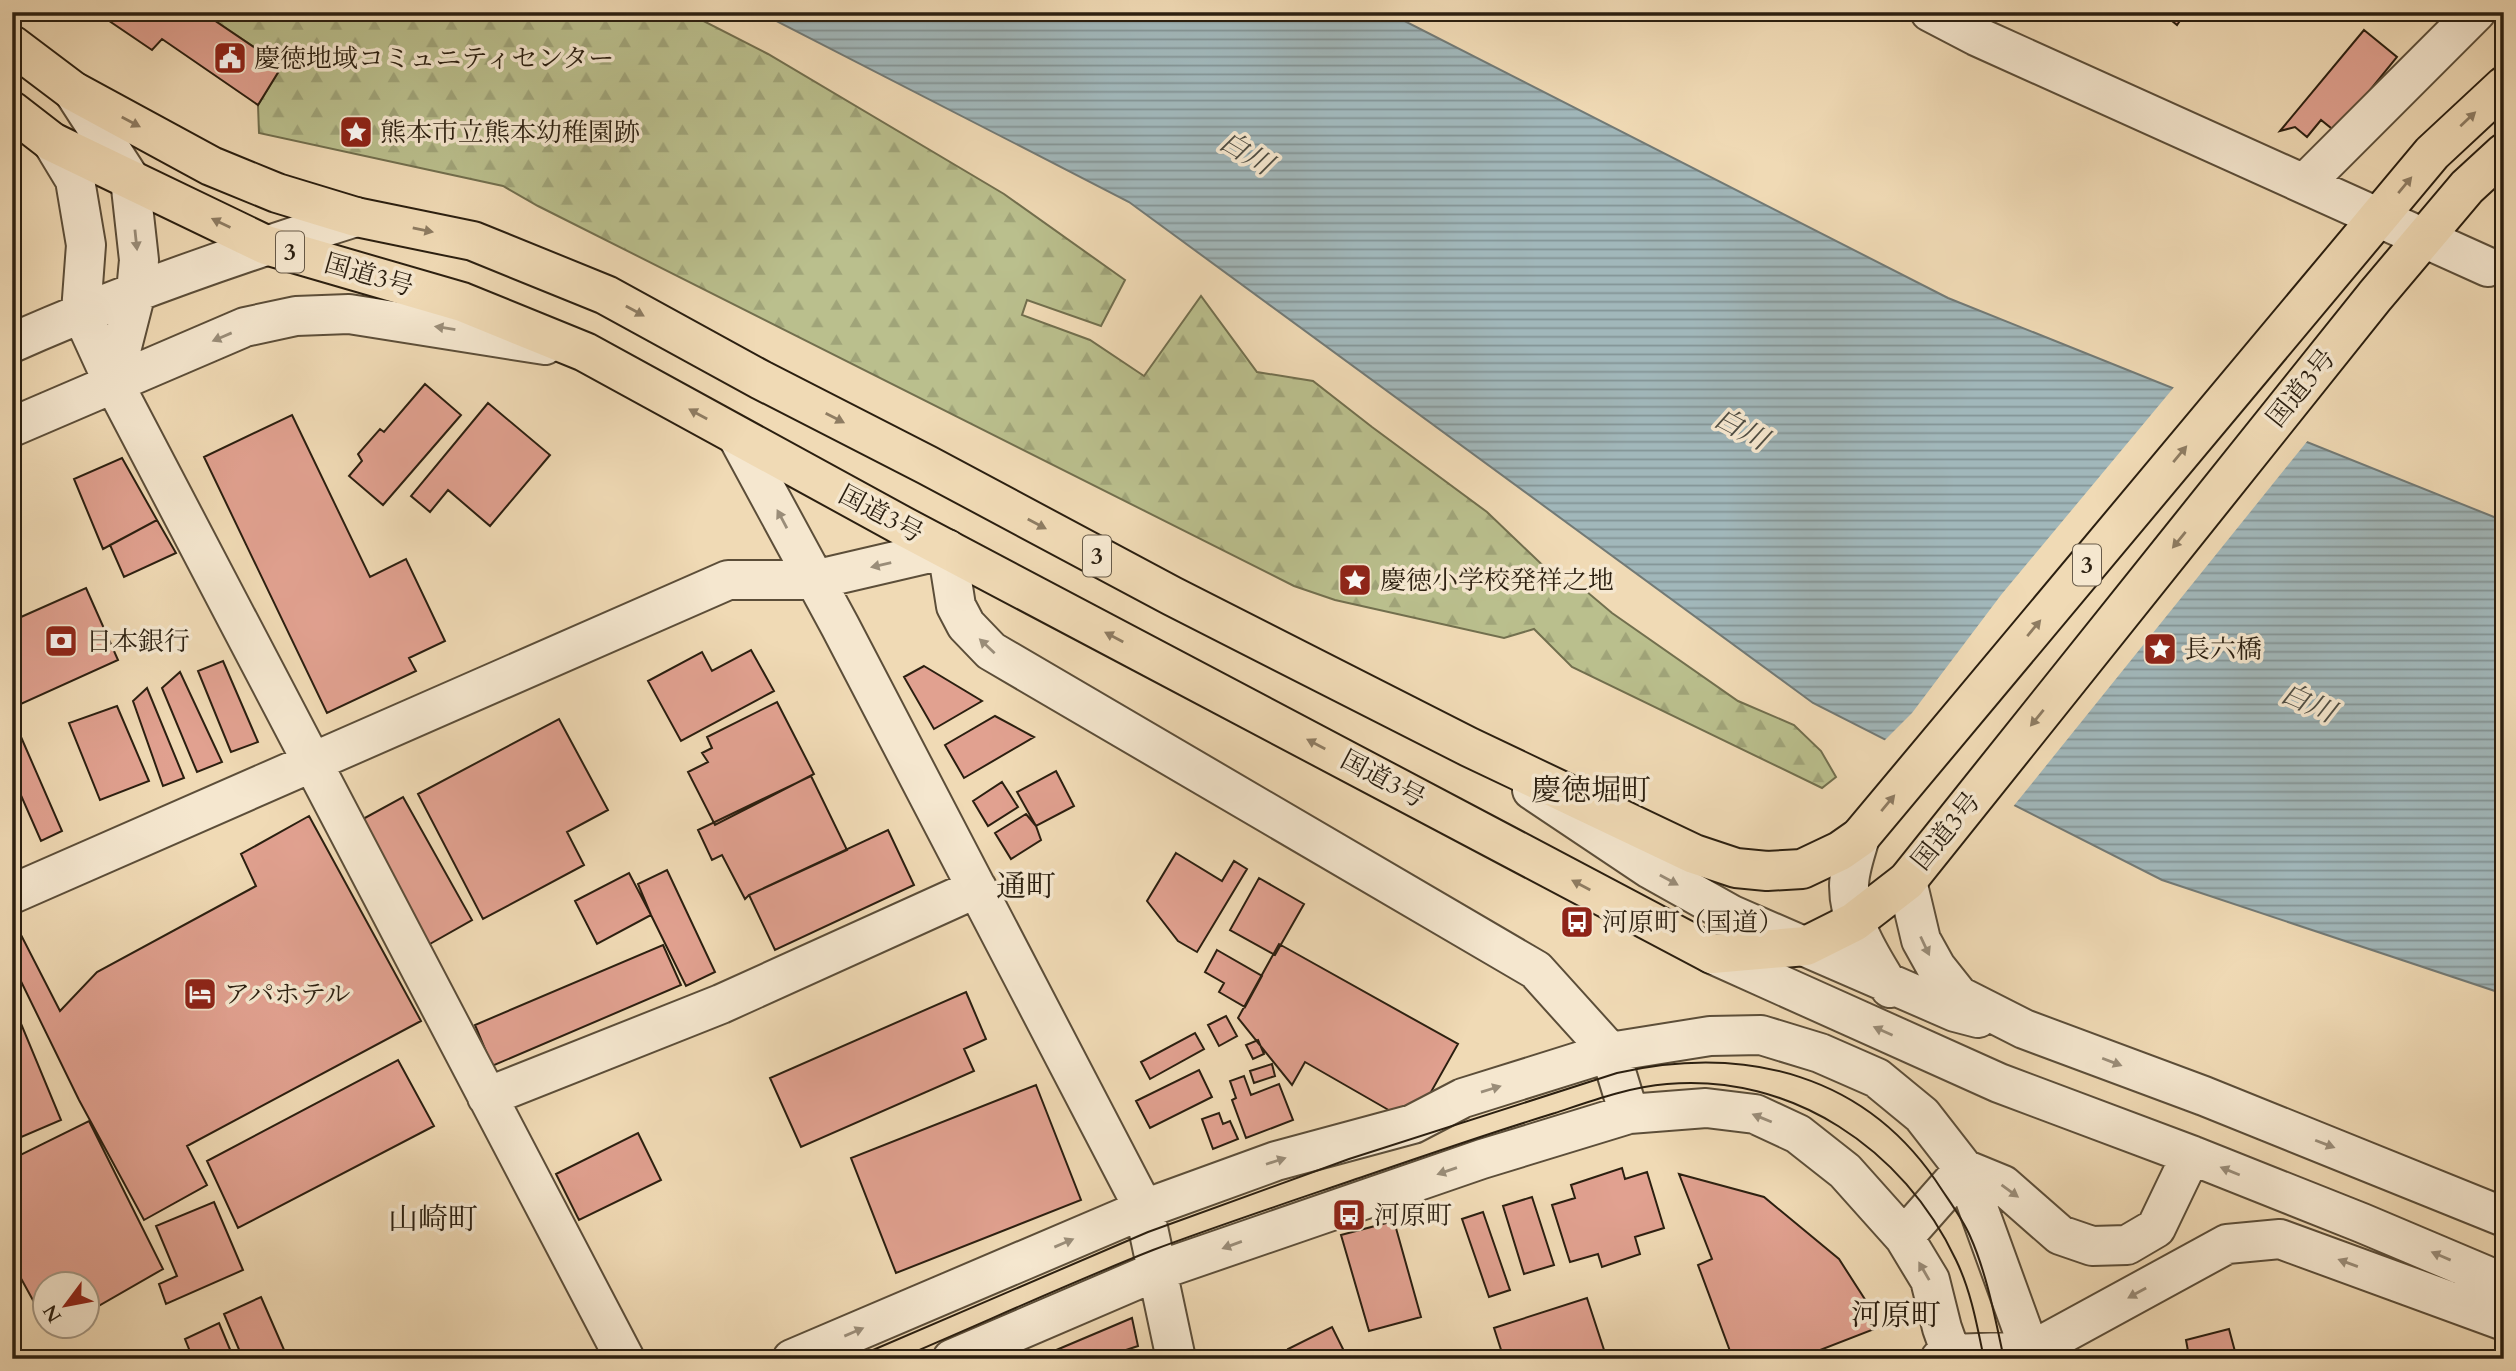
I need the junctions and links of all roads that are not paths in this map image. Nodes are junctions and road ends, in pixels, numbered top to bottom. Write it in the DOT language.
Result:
graph roads {
  1 [pos="1930,12"];
  2 [pos="2476,12"];
  3 [pos="1982,24"];
  4 [pos="12,45"];
  5 [pos="2504,86"];
  6 [pos="73,91"];
  7 [pos="12,111"];
  8 [pos="52,142"];
  9 [pos="2504,153"];
  10 [pos="130,179"];
  11 [pos="2304,184"];
  12 [pos="356,217"];
  13 [pos="2378,217"];
  14 [pos="2423,238"];
  15 [pos="266,245"];
  16 [pos="2498,262"];
  17 [pos="136,292"];
  18 [pos="81,312"];
  19 [pos="12,343"];
  20 [pos="585,352"];
  21 [pos="113,382"];
  22 [pos="12,427"];
  23 [pos="737,436"];
  24 [pos="947,550"];
  25 [pos="814,580"];
  26 [pos="1469,747"];
  27 [pos="313,763"];
  28 [pos="1851,849"];
  29 [pos="1907,881"];
  30 [pos="977,888"];
  31 [pos="12,894"];
  32 [pos="1854,922"];
  33 [pos="1806,946"];
  34 [pos="1713,954"];
  35 [pos="1886,981"];
  36 [pos="2024,1029"];
  37 [pos="1610,1052"];
  38 [pos="1999,1083"];
  39 [pos="487,1097"];
  40 [pos="1629,1114"];
  41 [pos="2191,1155"];
  42 [pos="1964,1169"];
  43 [pos="1144,1209"];
  44 [pos="2504,1217"];
  45 [pos="1904,1237"];
  46 [pos="1157,1271"];
  47 [pos="2504,1283"];
  48 [pos="2504,1321"];
  49 [pos="2032,1355"];
  50 [pos="1949,1357"];
  51 [pos="625,1359"];
  52 [pos="792,1359"];
  53 [pos="952,1359"];
  54 [pos="1176,1359"];
  1 -- 3 [label="street"];
  2 -- 11 [label="street"];
  3 -- 11 [label="street"];
  4 -- 6 [label="highway, 国道3号 / 3"];
  13 -- 5 [label="highway, 国道3号 / 3, one-way"];
  6 -- 10 [label="street"];
  6 -- 12 [label="highway, 国道3号 / 3, one-way"];
  7 -- 8 [label="highway, 国道3号 / 3"];
  8 -- 10 [label="highway, 国道3号 / 3"];
  8 -- 18 [label="street"];
  9 -- 14 [label="highway, 国道3号 / 3"];
  15 -- 10 [label="highway, 国道3号 / 3, one-way"];
  10 -- 17 [label="street, one-way"];
  11 -- 13 [label="street"];
  12 -- 15 [label="street"];
  12 -- 26 [label="highway, 国道3号 / 3, one-way"];
  13 -- 14 [label="street"];
  28 -- 13 [label="highway, 国道3号 / 3, one-way"];
  14 -- 16 [label="street"];
  14 -- 29 [label="highway, 国道3号 / 3, one-way"];
  15 -- 17 [label="street"];
  15 -- 20 [label="highway, 国道3号 / 3"];
  17 -- 18 [label="street"];
  17 -- 21 [label="street"];
  18 -- 19 [label="street"];
  18 -- 21 [label="street"];
  20 -- 21 [label="street, one-way"];
  23 -- 20 [label="highway, 国道3号 / 3, one-way"];
  21 -- 22 [label="street"];
  21 -- 27 [label="street"];
  23 -- 24 [label="highway, 国道3号 / 3"];
  25 -- 23 [label="street, one-way"];
  24 -- 25 [label="street, one-way"];
  34 -- 24 [label="highway, 国道3号 / 3, one-way"];
  37 -- 24 [label="street, one-way"];
  25 -- 27 [label="street"];
  25 -- 30 [label="street"];
  26 -- 28 [label="highway, 国道3号 / 3"];
  26 -- 33 [label="street, one-way"];
  27 -- 31 [label="street"];
  27 -- 39 [label="street"];
  28 -- 32 [label="street"];
  29 -- 32 [label="highway, 国道3号 / 3"];
  29 -- 36 [label="street, one-way"];
  30 -- 39 [label="street"];
  30 -- 43 [label="street"];
  32 -- 33 [label="highway, 国道3号 / 3"];
  32 -- 35 [label="street"];
  33 -- 34 [label="highway, 国道3号 / 3"];
  33 -- 35 [label="street"];
  38 -- 34 [label="street, one-way"];
  35 -- 36 [label="street"];
  35 -- 38 [label="street"];
  36 -- 44 [label="street, one-way"];
  37 -- 40 [label="street"];
  37 -- 42 [label="street"];
  43 -- 37 [label="street, one-way"];
  38 -- 41 [label="street"];
  39 -- 51 [label="street"];
  45 -- 40 [label="street, one-way"];
  40 -- 46 [label="street, one-way"];
  42 -- 41 [label="street, one-way"];
  47 -- 41 [label="street, one-way"];
  42 -- 45 [label="street"];
  42 -- 49 [label="street"];
  43 -- 46 [label="street"];
  52 -- 43 [label="street, one-way"];
  50 -- 45 [label="street, one-way"];
  46 -- 53 [label="street"];
  46 -- 54 [label="street"];
  48 -- 49 [label="street, one-way"];
  49 -- 50 [label="street"];
}
